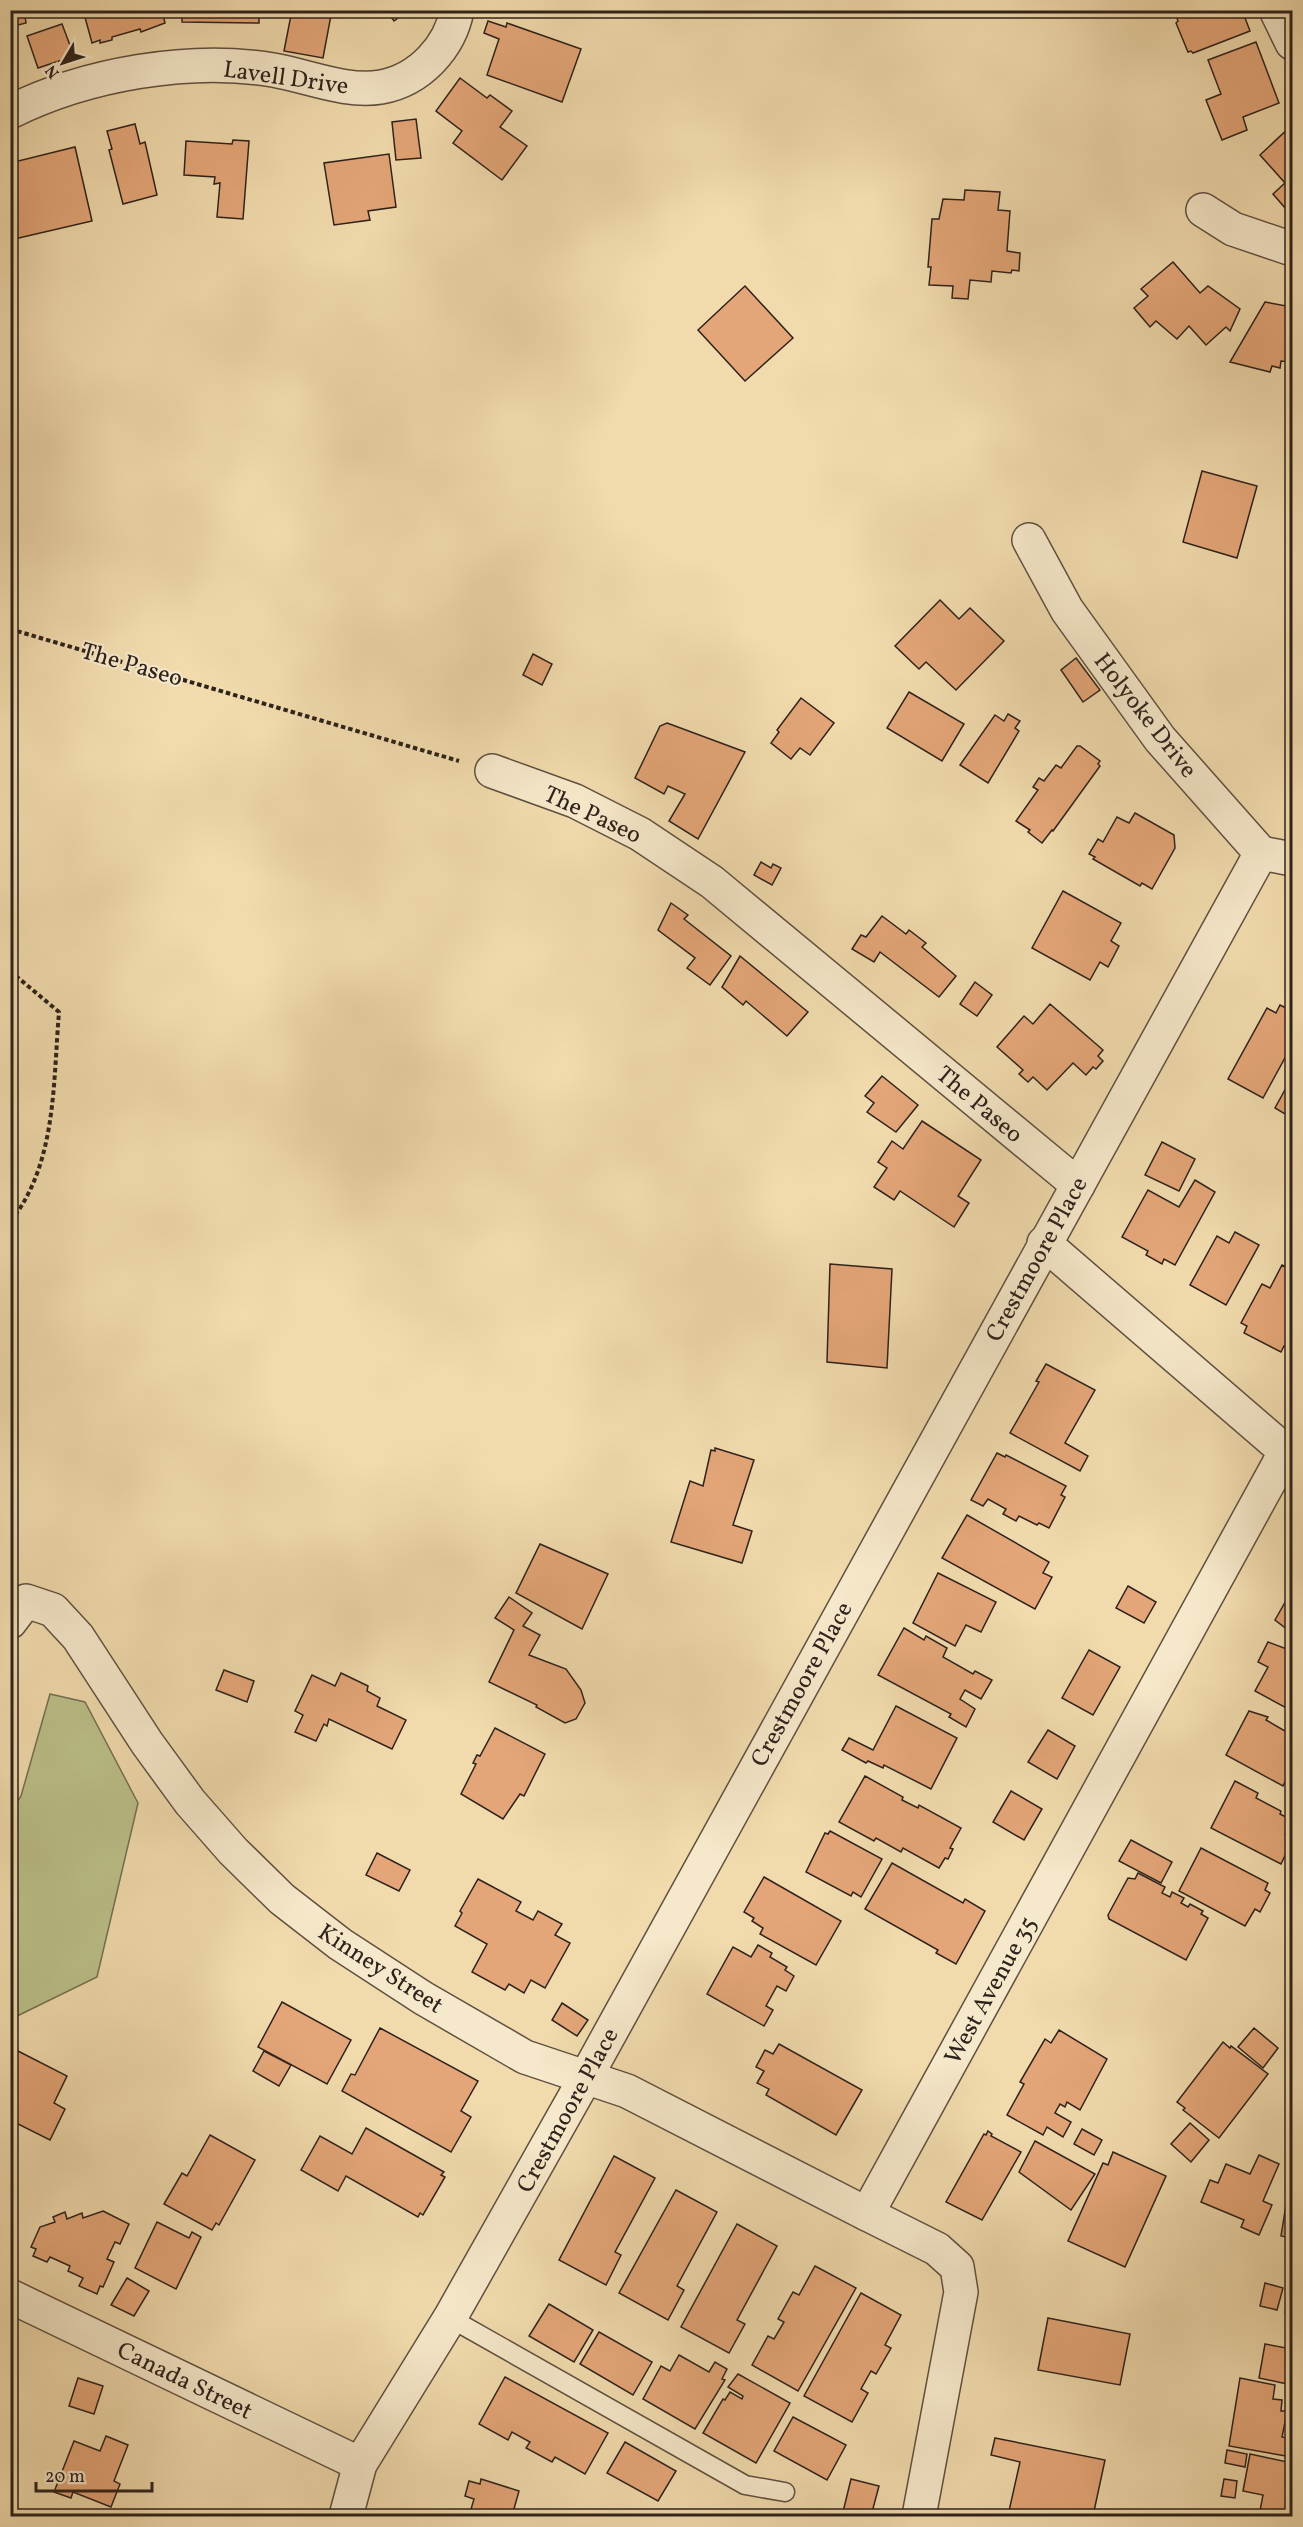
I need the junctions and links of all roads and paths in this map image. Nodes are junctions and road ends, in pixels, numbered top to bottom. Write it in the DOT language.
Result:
graph roads {
  1 [pos="457,10"];
  2 [pos="1276,10"];
  3 [pos="1293,43"];
  4 [pos="10,112"];
  5 [pos="1203,210"];
  6 [pos="1293,249"];
  7 [pos="1029,540"];
  8 [pos="10,629"];
  9 [pos="492,771"];
  10 [pos="1261,853"];
  11 [pos="1293,859"];
  12 [pos="10,972"];
  13 [pos="1078,1185"];
  14 [pos="10,1222"];
  15 [pos="1044,1243"];
  16 [pos="1289,1454"];
  17 [pos="10,1622"];
  18 [pos="587,2075"];
  19 [pos="867,2214"];
  20 [pos="10,2296"];
  21 [pos="450,2318"];
  22 [pos="360,2464"];
  23 [pos="786,2492"];
  24 [pos="346,2517"];
  25 [pos="919,2517"];
  1 -- 4 [label="street, Lavell Drive"];
  2 -- 3 [label="street"];
  5 -- 6 [label="street"];
  7 -- 10 [label="street, Holyoke Drive"];
  8 -- 9 [label="path, The Paseo"];
  9 -- 13 [label="street, The Paseo"];
  10 -- 11 [label="street"];
  10 -- 13 [label="street, Crestmoore Place"];
  12 -- 14 [label="path"];
  13 -- 15 [label="street, Crestmoore Place"];
  15 -- 16 [label="street"];
  15 -- 18 [label="street, Crestmoore Place"];
  16 -- 19 [label="street, West Avenue 35"];
  17 -- 18 [label="street, Kinney Street"];
  18 -- 19 [label="street, Kinney Street"];
  18 -- 21 [label="street, Crestmoore Place"];
  19 -- 25 [label="street"];
  20 -- 22 [label="street, Canada Street"];
  21 -- 22 [label="street, Crestmoore Place"];
  21 -- 23 [label="lane"];
  22 -- 24 [label="street, Crestmoore Place"];
}
